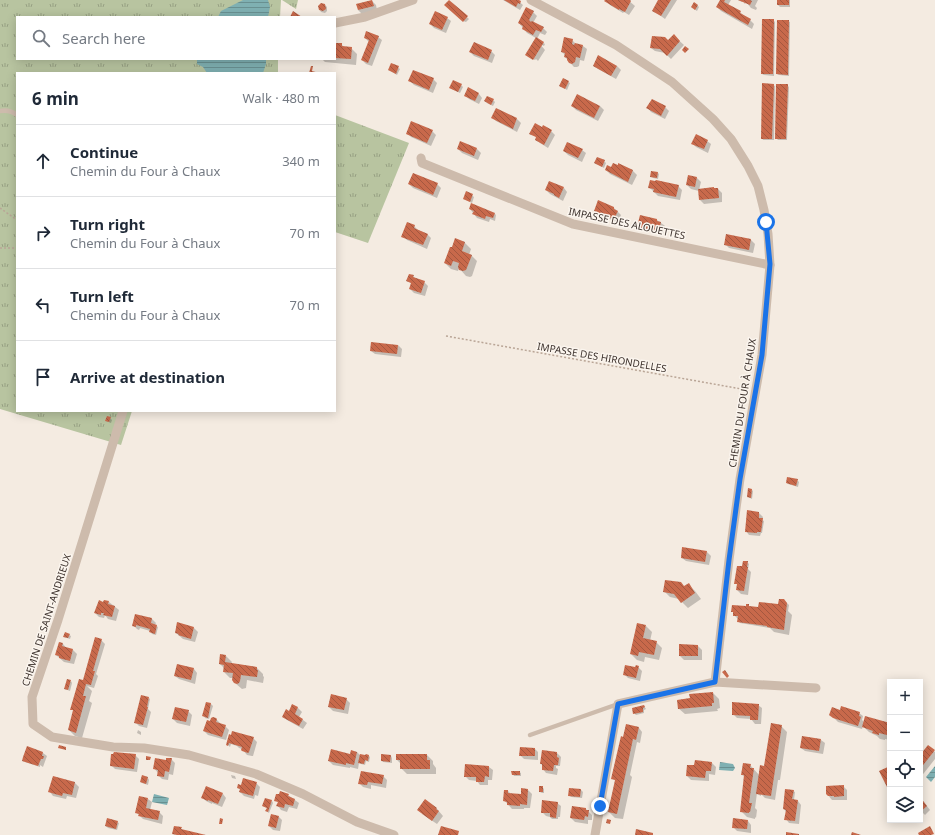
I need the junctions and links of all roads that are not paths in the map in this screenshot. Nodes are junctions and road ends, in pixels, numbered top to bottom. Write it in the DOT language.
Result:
graph roads {
  1 [pos="413,0"];
  2 [pos="531,0"];
  3 [pos="336,23"];
  4 [pos="0,111"];
  5 [pos="16,114"];
  6 [pos="421,158"];
  7 [pos="770,264"];
  8 [pos="123,412"];
  9 [pos="715,682"];
  10 [pos="816,688"];
  11 [pos="618,704"];
  12 [pos="530,735"];
  13 [pos="394,835"];
  14 [pos="595,835"];
  1 -- 3 [label="street"];
  2 -- 7 [label="street, CHEMIN DU FOUR À CHAUX"];
  4 -- 5 [label="lane"];
  6 -- 7 [label="street, IMPASSE DES ALOUETTES"];
  7 -- 9 [label="street, CHEMIN DU FOUR À CHAUX"];
  8 -- 13 [label="street, CHEMIN DE SAINT-ANDRIEUX"];
  9 -- 10 [label="street"];
  9 -- 11 [label="street"];
  11 -- 12 [label="lane"];
  11 -- 14 [label="street"];
}
